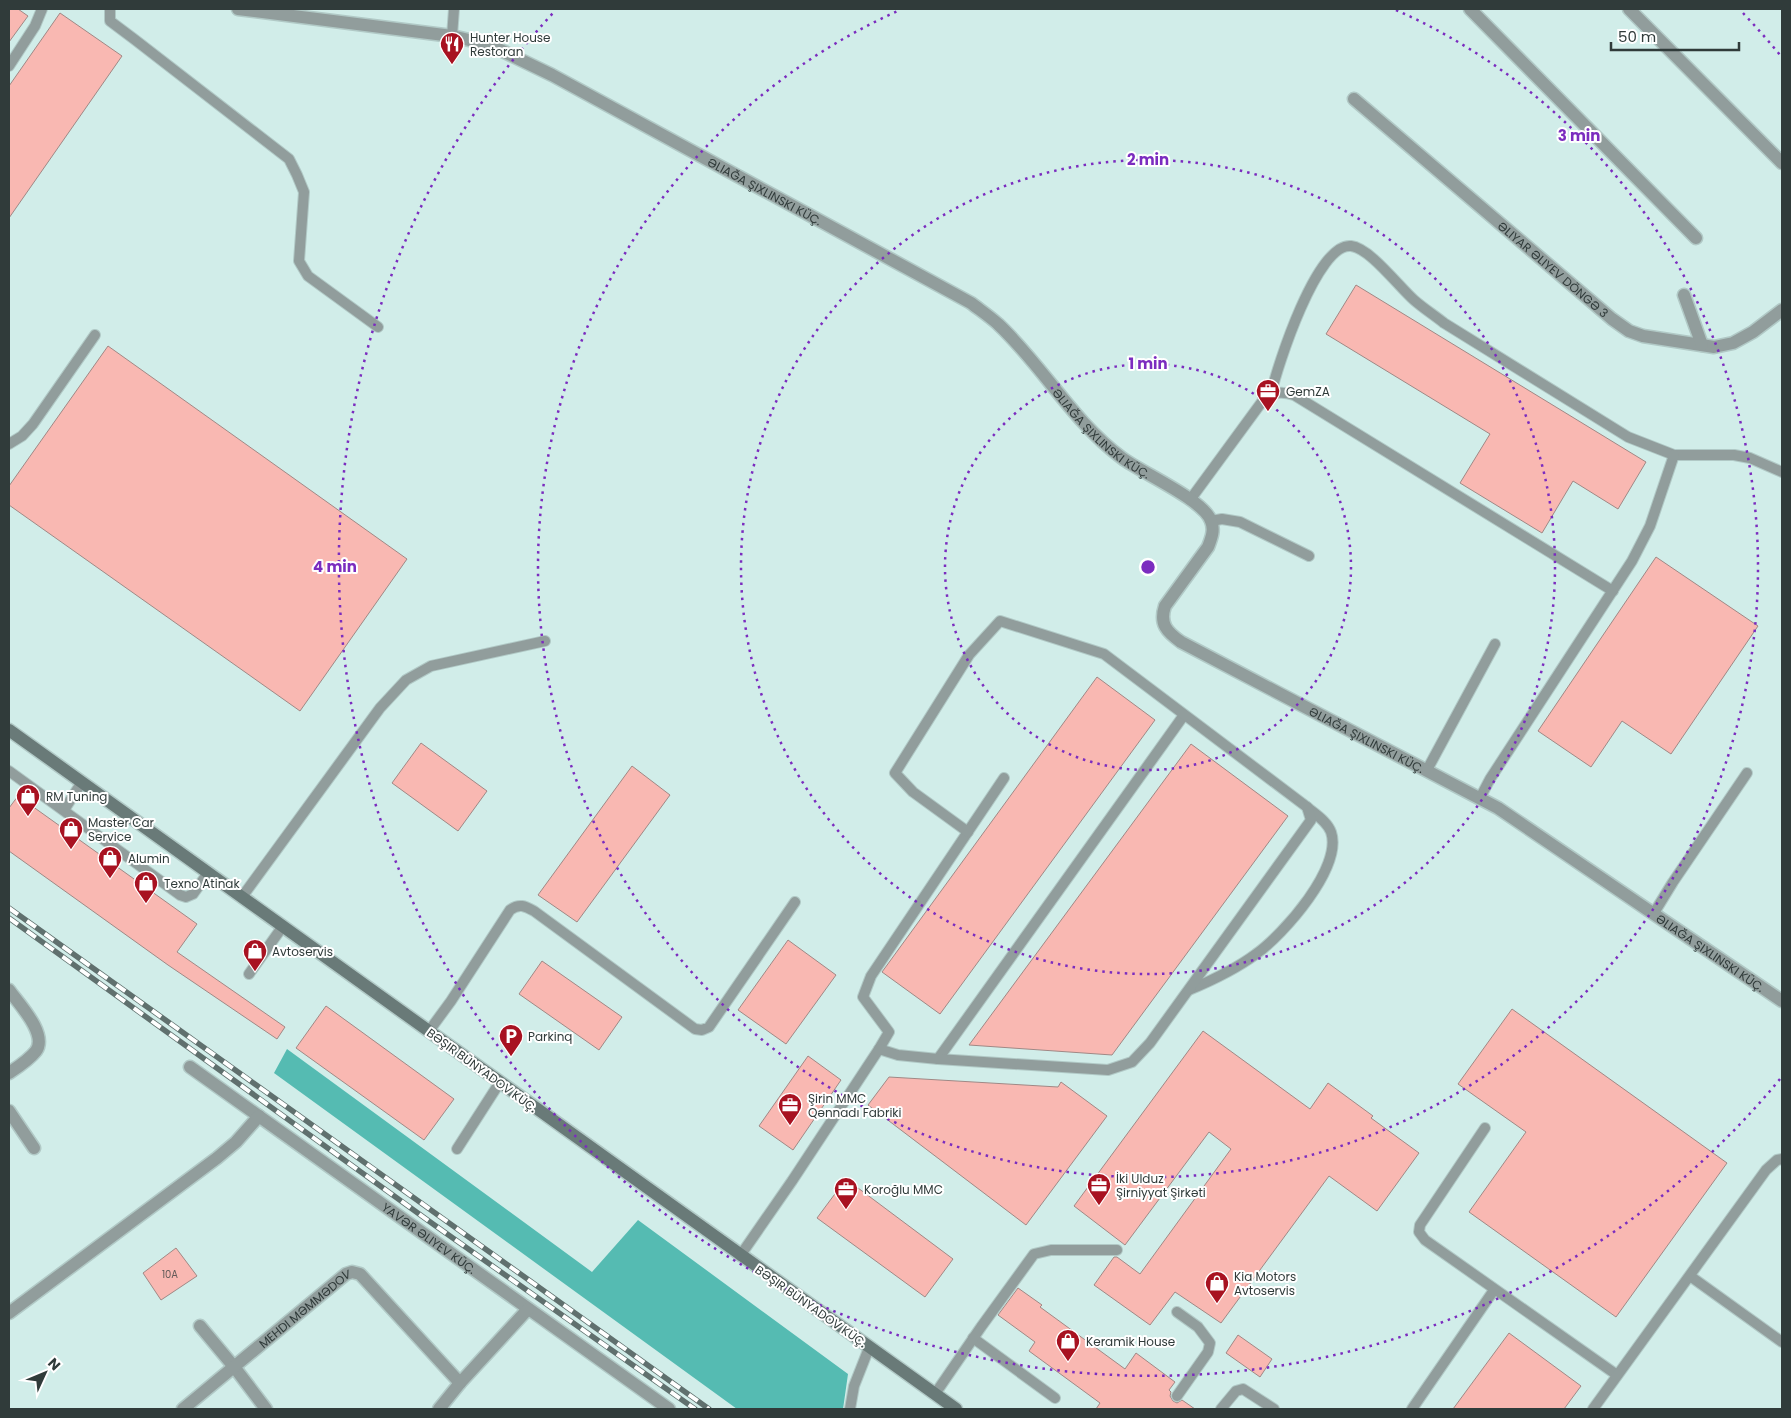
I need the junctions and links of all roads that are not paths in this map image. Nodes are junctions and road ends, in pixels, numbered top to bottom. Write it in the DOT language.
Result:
graph roads {
  1 [pos="42,9"];
  2 [pos="110,9"];
  3 [pos="238,9"];
  4 [pos="454,9"];
  5 [pos="1470,9"];
  6 [pos="1629,9"];
  7 [pos="452,36"];
  8 [pos="9,66"];
  9 [pos="1354,99"];
  10 [pos="1782,162"];
  11 [pos="1696,238"];
  12 [pos="1684,295"];
  13 [pos="1782,310"];
  14 [pos="378,327"];
  15 [pos="95,335"];
  16 [pos="1702,345"];
  17 [pos="1272,394"];
  18 [pos="9,444"];
  19 [pos="1674,455"];
  20 [pos="1782,472"];
  21 [pos="1190,500"];
  22 [pos="1211,521"];
  23 [pos="1309,556"];
  24 [pos="1613,590"];
  25 [pos="544,641"];
  26 [pos="1495,644"];
  27 [pos="1184,715"];
  28 [pos="9,730"];
  29 [pos="1427,770"];
  30 [pos="9,771"];
  31 [pos="1747,773"];
  32 [pos="1004,778"];
  33 [pos="82,782"];
  34 [pos="1480,798"];
  35 [pos="1307,807"];
  36 [pos="64,810"];
  37 [pos="968,832"];
  38 [pos="208,873"];
  39 [pos="242,897"];
  40 [pos="795,902"];
  41 [pos="1654,913"];
  42 [pos="283,926"];
  43 [pos="249,974"];
  44 [pos="9,990"];
  45 [pos="1188,991"];
  46 [pos="1782,1002"];
  47 [pos="429,1031"];
  48 [pos="879,1049"];
  49 [pos="938,1059"];
  50 [pos="190,1067"];
  51 [pos="9,1073"];
  52 [pos="500,1082"];
  53 [pos="9,1111"];
  54 [pos="259,1116"];
  55 [pos="1485,1128"];
  56 [pos="34,1148"];
  57 [pos="457,1149"];
  58 [pos="1782,1159"];
  59 [pos="1117,1250"];
  60 [pos="740,1256"];
  61 [pos="1690,1276"];
  62 [pos="1494,1290"];
  63 [pos="528,1309"];
  64 [pos="1177,1312"];
  65 [pos="9,1313"];
  66 [pos="200,1326"];
  67 [pos="973,1338"];
  68 [pos="1782,1342"];
  69 [pos="869,1348"];
  70 [pos="235,1368"];
  71 [pos="1617,1375"];
  72 [pos="460,1383"];
  73 [pos="935,1394"];
  74 [pos="1177,1396"];
  75 [pos="1055,1398"];
  76 [pos="183,1409"];
  77 [pos="266,1409"];
  78 [pos="439,1409"];
  79 [pos="669,1409"];
  80 [pos="850,1409"];
  81 [pos="956,1409"];
  82 [pos="1221,1409"];
  83 [pos="1274,1409"];
  84 [pos="1412,1409"];
  85 [pos="1592,1409"];
  1 -- 8 [label="lane"];
  2 -- 14 [label="lane"];
  3 -- 7 [label="street"];
  4 -- 7 [label="lane"];
  5 -- 11 [label="street"];
  6 -- 10 [label="street"];
  7 -- 21 [label="street"];
  9 -- 16 [label="street, ƏLIYAR ƏLIYEV DÖNGƏ 3"];
  12 -- 16 [label="street"];
  13 -- 16 [label="street, ƏLIYAR ƏLIYEV DÖNGƏ 3"];
  15 -- 18 [label="lane"];
  17 -- 19 [label="lane"];
  17 -- 21 [label="lane"];
  17 -- 24 [label="lane"];
  19 -- 20 [label="lane"];
  19 -- 24 [label="lane"];
  21 -- 22 [label="street"];
  22 -- 23 [label="lane"];
  22 -- 29 [label="street"];
  24 -- 34 [label="lane"];
  25 -- 39 [label="lane"];
  26 -- 29 [label="lane"];
  27 -- 35 [label="lane"];
  27 -- 37 [label="lane"];
  27 -- 49 [label="lane"];
  28 -- 33 [label="street, BƏŞIR BÜNYADOV KÜÇ."];
  29 -- 34 [label="street"];
  30 -- 36 [label="lane"];
  31 -- 41 [label="lane"];
  32 -- 37 [label="lane"];
  33 -- 36 [label="lane"];
  33 -- 38 [label="street, BƏŞIR BÜNYADOV KÜÇ."];
  34 -- 41 [label="street"];
  35 -- 45 [label="lane"];
  35 -- 45 [label="lane"];
  36 -- 38 [label="lane"];
  37 -- 48 [label="lane"];
  38 -- 39 [label="street, BƏŞIR BÜNYADOV KÜÇ."];
  39 -- 42 [label="street, BƏŞIR BÜNYADOV KÜÇ."];
  40 -- 47 [label="lane"];
  41 -- 46 [label="street"];
  42 -- 43 [label="lane"];
  42 -- 47 [label="street, BƏŞIR BÜNYADOV KÜÇ."];
  44 -- 51 [label="street"];
  45 -- 49 [label="lane"];
  47 -- 52 [label="street, BƏŞIR BÜNYADOV KÜÇ."];
  48 -- 49 [label="lane"];
  48 -- 60 [label="lane"];
  50 -- 54 [label="street, YAVƏR ƏLIYEV KÜÇ."];
  52 -- 57 [label="lane"];
  52 -- 60 [label="street, BƏŞIR BÜNYADOV KÜÇ."];
  53 -- 56 [label="street"];
  54 -- 63 [label="street, YAVƏR ƏLIYEV KÜÇ."];
  54 -- 65 [label="street"];
  55 -- 62 [label="lane"];
  58 -- 61 [label="lane"];
  59 -- 67 [label="lane"];
  60 -- 69 [label="street, BƏŞIR BÜNYADOV KÜÇ."];
  61 -- 68 [label="lane"];
  61 -- 71 [label="lane"];
  62 -- 71 [label="lane"];
  62 -- 84 [label="lane"];
  63 -- 72 [label="street"];
  63 -- 79 [label="street, YAVƏR ƏLIYEV KÜÇ."];
  64 -- 74 [label="lane"];
  66 -- 70 [label="street"];
  67 -- 73 [label="lane"];
  67 -- 75 [label="lane"];
  69 -- 73 [label="street, BƏŞIR BÜNYADOV KÜÇ."];
  69 -- 80 [label="lane"];
  70 -- 72 [label="street, MEHDI MƏMMƏDOV"];
  70 -- 76 [label="street, MEHDI MƏMMƏDOV"];
  70 -- 77 [label="street"];
  71 -- 85 [label="lane"];
  72 -- 78 [label="street"];
  73 -- 81 [label="street, BƏŞIR BÜNYADOV KÜÇ."];
  82 -- 83 [label="lane"];
}
